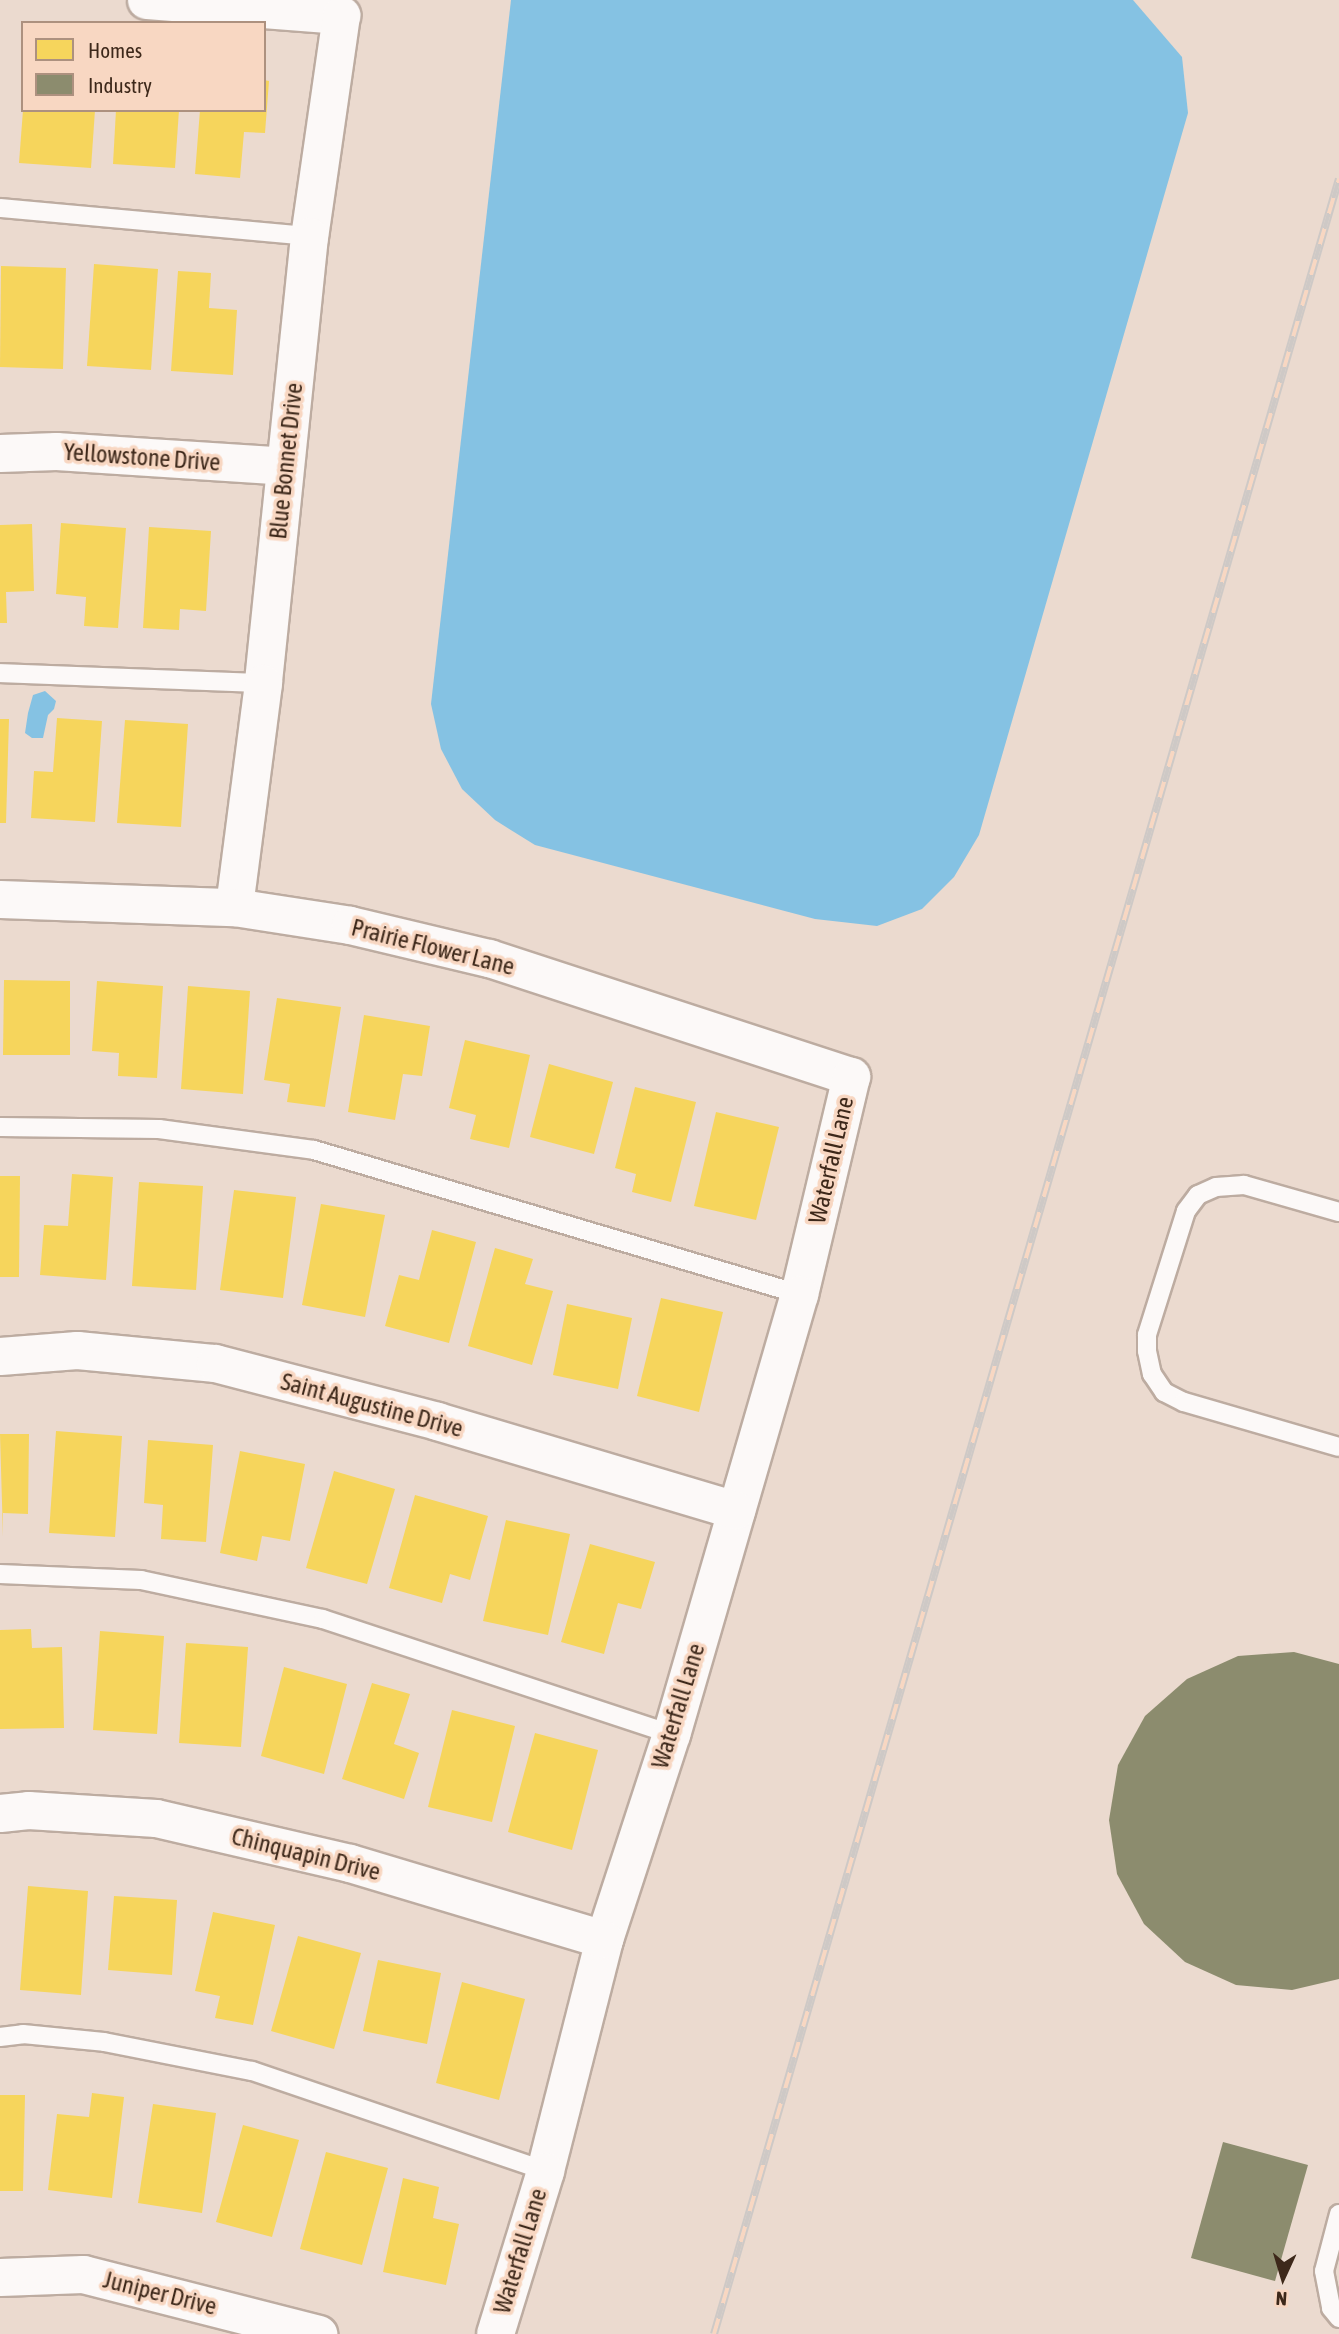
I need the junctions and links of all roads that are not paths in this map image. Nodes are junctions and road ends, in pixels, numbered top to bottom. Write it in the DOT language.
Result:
graph roads {
  1 [pos="146,0"];
  2 [pos="217,3"];
  3 [pos="0,208"];
  4 [pos="309,236"];
  5 [pos="0,453"];
  6 [pos="285,466"];
  7 [pos="0,673"];
  8 [pos="263,682"];
  9 [pos="0,899"];
  10 [pos="234,907"];
  11 [pos="851,1076"];
  12 [pos="0,1127"];
  13 [pos="1339,1212"];
  14 [pos="799,1294"];
  15 [pos="0,1356"];
  16 [pos="1339,1447"];
  17 [pos="736,1510"];
  18 [pos="0,1574"];
  19 [pos="671,1734"];
  20 [pos="0,1813"];
  21 [pos="604,1939"];
  22 [pos="0,2037"];
  23 [pos="545,2171"];
  24 [pos="1339,2214"];
  25 [pos="0,2277"];
  26 [pos="1339,2318"];
  27 [pos="318,2334"];
  28 [pos="495,2334"];
  1 -- 2 [label="street"];
  2 -- 4 [label="street, Blue Bonnet Drive"];
  3 -- 4 [label="lane"];
  4 -- 6 [label="street, Blue Bonnet Drive"];
  5 -- 6 [label="street, Yellowstone Drive"];
  6 -- 8 [label="street, Blue Bonnet Drive"];
  7 -- 8 [label="lane"];
  8 -- 10 [label="street, Blue Bonnet Drive"];
  9 -- 10 [label="street, Prairie Flower Lane"];
  10 -- 11 [label="street, Prairie Flower Lane"];
  11 -- 14 [label="street, Waterfall Lane"];
  12 -- 14 [label="lane"];
  13 -- 16 [label="lane"];
  14 -- 17 [label="street, Waterfall Lane"];
  15 -- 17 [label="street, Saint Augustine Drive"];
  17 -- 19 [label="street, Waterfall Lane"];
  18 -- 19 [label="lane"];
  19 -- 21 [label="street, Waterfall Lane"];
  20 -- 21 [label="street, Chinquapin Drive"];
  21 -- 23 [label="street, Waterfall Lane"];
  22 -- 23 [label="lane"];
  23 -- 28 [label="street, Waterfall Lane"];
  24 -- 26 [label="lane"];
  25 -- 27 [label="street, Juniper Drive"];
}
